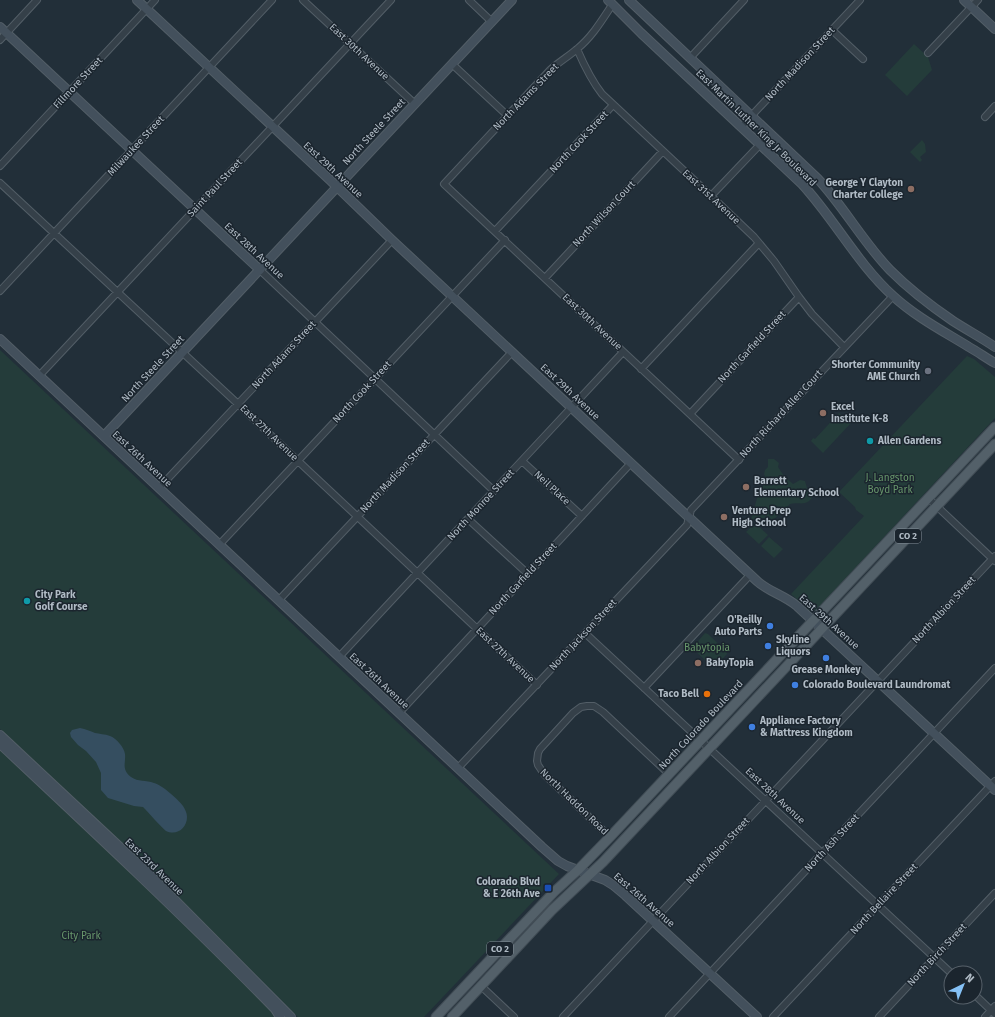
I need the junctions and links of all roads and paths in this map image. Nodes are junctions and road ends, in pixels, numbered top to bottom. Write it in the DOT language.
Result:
graph roads {
  1 [pos="37,0"];
  2 [pos="137,0"];
  3 [pos="155,0"];
  4 [pos="272,0"];
  5 [pos="303,0"];
  6 [pos="391,0"];
  7 [pos="469,0"];
  8 [pos="512,0"];
  9 [pos="629,0"];
  10 [pos="744,0"];
  11 [pos="860,0"];
  12 [pos="964,0"];
  13 [pos="978,0"];
  14 [pos="609,5"];
  15 [pos="971,7"];
  16 [pos="147,9"];
  17 [pos="492,22"];
  18 [pos="0,26"];
  19 [pos="832,30"];
  20 [pos="995,30"];
  21 [pos="7,33"];
  22 [pos="0,40"];
  23 [pos="350,43"];
  24 [pos="577,49"];
  25 [pos="928,53"];
  26 [pos="690,58"];
  27 [pos="863,59"];
  28 [pos="452,64"];
  29 [pos="209,68"];
  30 [pos="70,92"];
  31 [pos="415,104"];
  32 [pos="613,105"];
  33 [pos="995,106"];
  34 [pos="508,116"];
  35 [pos="752,116"];
  36 [pos="985,117"];
  37 [pos="272,126"];
  38 [pos="741,127"];
  39 [pos="770,134"];
  40 [pos="760,144"];
  41 [pos="132,150"];
  42 [pos="662,151"];
  43 [pos="0,166"];
  44 [pos="0,183"];
  45 [pos="444,184"];
  46 [pos="337,187"];
  47 [pos="711,196"];
  48 [pos="195,209"];
  49 [pos="495,231"];
  50 [pos="54,233"];
  51 [pos="392,240"];
  52 [pos="505,240"];
  53 [pos="759,243"];
  54 [pos="260,270"];
  55 [pos="545,278"];
  56 [pos="0,291"];
  57 [pos="117,292"];
  58 [pos="452,296"];
  59 [pos="892,296"];
  60 [pos="799,297"];
  61 [pos="315,322"];
  62 [pos="0,339"];
  63 [pos="969,346"];
  64 [pos="844,347"];
  65 [pos="995,347"];
  66 [pos="182,352"];
  67 [pos="512,352"];
  68 [pos="623,352"];
  69 [pos="995,363"];
  70 [pos="641,369"];
  71 [pos="995,369"];
  72 [pos="39,376"];
  73 [pos="375,378"];
  74 [pos="238,404"];
  75 [pos="571,408"];
  76 [pos="690,414"];
  77 [pos="995,426"];
  78 [pos="434,435"];
  79 [pos="104,436"];
  80 [pos="995,444"];
  81 [pos="297,460"];
  82 [pos="739,460"];
  83 [pos="522,461"];
  84 [pos="631,463"];
  85 [pos="159,488"];
  86 [pos="494,491"];
  87 [pos="928,498"];
  88 [pos="936,507"];
  89 [pos="582,516"];
  90 [pos="357,517"];
  91 [pos="689,517"];
  92 [pos="468,519"];
  93 [pos="219,545"];
  94 [pos="994,559"];
  95 [pos="418,573"];
  96 [pos="528,574"];
  97 [pos="748,578"];
  98 [pos="278,600"];
  99 [pos="813,621"];
  100 [pos="477,629"];
  101 [pos="822,629"];
  102 [pos="586,633"];
  103 [pos="339,657"];
  104 [pos="995,668"];
  105 [pos="875,683"];
  106 [pos="537,685"];
  107 [pos="644,688"];
  108 [pos="399,713"];
  109 [pos="934,734"];
  110 [pos="0,735"];
  111 [pos="700,741"];
  112 [pos="0,744"];
  113 [pos="709,749"];
  114 [pos="458,768"];
  115 [pos="669,774"];
  116 [pos="994,785"];
  117 [pos="766,800"];
  118 [pos="610,837"];
  119 [pos="822,853"];
  120 [pos="578,870"];
  121 [pos="591,874"];
  122 [pos="995,894"];
  123 [pos="878,906"];
  124 [pos="653,921"];
  125 [pos="189,923"];
  126 [pos="222,948"];
  127 [pos="935,958"];
  128 [pos="943,966"];
  129 [pos="710,973"];
  130 [pos="481,986"];
  131 [pos="983,1001"];
  132 [pos="994,1010"];
  133 [pos="280,1017"];
  134 [pos="291,1017"];
  135 [pos="436,1017"];
  136 [pos="452,1017"];
  137 [pos="514,1017"];
  138 [pos="563,1017"];
  139 [pos="669,1017"];
  140 [pos="757,1017"];
  141 [pos="773,1017"];
  142 [pos="879,1017"];
  143 [pos="985,1017"];
  1 -- 21 [label="street"];
  2 -- 16 [label="street, East 29th Avenue"];
  3 -- 16 [label="street, Fillmore Street"];
  4 -- 29 [label="street, Milwaukee Street"];
  5 -- 23 [label="street, East 30th Avenue"];
  6 -- 23 [label="street, Saint Paul Street"];
  7 -- 17 [label="street"];
  8 -- 17 [label="street, North Steele Street"];
  9 -- 26 [label="street, East Martin Luther King Jr Boulevard"];
  10 -- 26 [label="street"];
  11 -- 19 [label="street, North Madison Street"];
  12 -- 15 [label="street"];
  13 -- 15 [label="street"];
  14 -- 24 [label="street, North Adams Street"];
  14 -- 38 [label="street, East Martin Luther King Jr Boulevard"];
  15 -- 20 [label="street"];
  15 -- 25 [label="street"];
  16 -- 29 [label="street, East 29th Avenue"];
  16 -- 30 [label="street, Fillmore Street"];
  17 -- 28 [label="street, North Steele Street"];
  18 -- 21 [label="street, East 28th Avenue"];
  19 -- 27 [label="street"];
  19 -- 35 [label="street, North Madison Street"];
  21 -- 22 [label="street"];
  21 -- 30 [label="street, East 28th Avenue"];
  23 -- 31 [label="street, East 30th Avenue"];
  23 -- 37 [label="street, Saint Paul Street"];
  24 -- 32 [label="street, East 31st Avenue"];
  24 -- 34 [label="street, North Adams Street"];
  26 -- 35 [label="street, East Martin Luther King Jr Boulevard"];
  28 -- 31 [label="street, North Steele Street"];
  28 -- 34 [label="street"];
  29 -- 37 [label="street, East 29th Avenue"];
  29 -- 41 [label="street, Milwaukee Street"];
  30 -- 41 [label="street, East 28th Avenue"];
  30 -- 43 [label="street, Fillmore Street"];
  31 -- 46 [label="street, North Steele Street"];
  32 -- 42 [label="street, East 31st Avenue"];
  32 -- 49 [label="street, North Cook Street"];
  33 -- 36 [label="street"];
  34 -- 45 [label="street, North Adams Street"];
  35 -- 38 [label="street, North Madison Street"];
  35 -- 39 [label="street, East Martin Luther King Jr Boulevard"];
  37 -- 46 [label="street, East 29th Avenue"];
  37 -- 48 [label="street, Saint Paul Street"];
  38 -- 40 [label="street, East Martin Luther King Jr Boulevard"];
  39 -- 40 [label="street"];
  39 -- 65 [label="street, East Martin Luther King Jr Boulevard"];
  40 -- 47 [label="street"];
  40 -- 59 [label="street, East Martin Luther King Jr Boulevard"];
  41 -- 48 [label="street, East 28th Avenue"];
  41 -- 50 [label="street, Milwaukee Street"];
  42 -- 47 [label="street, East 31st Avenue"];
  42 -- 55 [label="street, North Wilson Court"];
  44 -- 50 [label="street, East 27th Avenue"];
  45 -- 49 [label="street, East 30th Avenue"];
  46 -- 51 [label="street, East 29th Avenue"];
  46 -- 54 [label="street, North Steele Street"];
  47 -- 53 [label="street, East 31st Avenue"];
  48 -- 54 [label="street, East 28th Avenue"];
  48 -- 57 [label="street, Saint Paul Street"];
  49 -- 52 [label="street, East 30th Avenue"];
  50 -- 56 [label="street, Milwaukee Street"];
  50 -- 57 [label="street, East 27th Avenue"];
  51 -- 58 [label="street, East 29th Avenue"];
  51 -- 61 [label="street, North Adams Street"];
  52 -- 55 [label="street, East 30th Avenue"];
  52 -- 58 [label="street, North Cook Street"];
  53 -- 60 [label="street, East 31st Avenue"];
  53 -- 70 [label="street"];
  54 -- 61 [label="street, East 28th Avenue"];
  54 -- 66 [label="street, North Steele Street"];
  55 -- 68 [label="street, East 30th Avenue"];
  57 -- 66 [label="street, East 27th Avenue"];
  57 -- 72 [label="street, Saint Paul Street"];
  58 -- 67 [label="street, East 29th Avenue"];
  58 -- 73 [label="street, North Cook Street"];
  59 -- 63 [label="street, East Martin Luther King Jr Boulevard"];
  59 -- 64 [label="street, North Richard Allen Court"];
  60 -- 64 [label="street, East 31st Avenue"];
  60 -- 76 [label="street, North Garfield Street"];
  61 -- 73 [label="street, East 28th Avenue"];
  61 -- 74 [label="street, North Adams Street"];
  62 -- 72 [label="street, East 26th Avenue"];
  63 -- 69 [label="street, East Martin Luther King Jr Boulevard"];
  63 -- 71 [label="street"];
  64 -- 82 [label="street, North Richard Allen Court"];
  66 -- 74 [label="street, East 27th Avenue"];
  66 -- 79 [label="street, North Steele Street"];
  67 -- 75 [label="street, East 29th Avenue"];
  67 -- 78 [label="street, North Madison Street"];
  68 -- 70 [label="street, East 30th Avenue"];
  68 -- 75 [label="street, North Monroe Street"];
  70 -- 76 [label="street, East 30th Avenue"];
  72 -- 79 [label="street, East 26th Avenue"];
  73 -- 78 [label="street, East 28th Avenue"];
  73 -- 81 [label="street, North Cook Street"];
  74 -- 81 [label="street, East 27th Avenue"];
  74 -- 85 [label="street, North Adams Street"];
  75 -- 83 [label="street, North Monroe Street"];
  75 -- 84 [label="street, East 29th Avenue"];
  76 -- 82 [label="street, East 30th Avenue"];
  77 -- 87 [label="main road, North Colorado Boulevard / CO 2"];
  78 -- 86 [label="street, East 28th Avenue"];
  78 -- 90 [label="street, North Madison Street"];
  79 -- 85 [label="street, East 26th Avenue"];
  80 -- 88 [label="main road, CO 2"];
  81 -- 90 [label="street, East 27th Avenue"];
  81 -- 93 [label="street, North Cook Street"];
  82 -- 91 [label="street, North Richard Allen Court"];
  83 -- 86 [label="street, North Monroe Street"];
  83 -- 89 [label="street, Neil Place"];
  84 -- 89 [label="street, North Garfield Street"];
  84 -- 91 [label="street, East 29th Avenue"];
  85 -- 93 [label="street, East 26th Avenue"];
  86 -- 92 [label="street, North Monroe Street"];
  87 -- 88 [label="street"];
  87 -- 99 [label="main road, North Colorado Boulevard / CO 2"];
  88 -- 94 [label="street"];
  88 -- 101 [label="main road, CO 2"];
  89 -- 96 [label="street, North Garfield Street"];
  90 -- 95 [label="street, East 27th Avenue"];
  90 -- 98 [label="street, North Madison Street"];
  91 -- 97 [label="street, East 29th Avenue"];
  91 -- 102 [label="street, North Jackson Street"];
  92 -- 95 [label="street, North Monroe Street"];
  92 -- 96 [label="street"];
  93 -- 98 [label="street, East 26th Avenue"];
  94 -- 105 [label="street, North Albion Street"];
  95 -- 100 [label="street, East 27th Avenue"];
  95 -- 103 [label="street, North Monroe Street"];
  96 -- 100 [label="street, North Garfield Street"];
  97 -- 99 [label="street, East 29th Avenue"];
  97 -- 107 [label="street"];
  98 -- 103 [label="street, East 26th Avenue"];
  99 -- 101 [label="street, East 29th Avenue"];
  99 -- 111 [label="main road, North Colorado Boulevard / CO 2"];
  100 -- 106 [label="street, East 27th Avenue"];
  100 -- 108 [label="street, North Garfield Street"];
  101 -- 105 [label="street, East 29th Avenue"];
  101 -- 113 [label="main road, CO 2"];
  102 -- 106 [label="street, North Jackson Street"];
  102 -- 107 [label="street, East 28th Avenue"];
  103 -- 108 [label="street, East 26th Avenue"];
  104 -- 109 [label="street, North Ash Street"];
  105 -- 109 [label="street, East 29th Avenue"];
  105 -- 117 [label="street, North Albion Street"];
  106 -- 114 [label="street, North Jackson Street"];
  107 -- 111 [label="street, East 28th Avenue"];
  108 -- 114 [label="street, East 26th Avenue"];
  109 -- 116 [label="street, East 29th Avenue"];
  109 -- 119 [label="street, North Ash Street"];
  110 -- 126 [label="street, East 23rd Avenue"];
  111 -- 113 [label="street, East 28th Avenue"];
  111 -- 115 [label="main road, North Colorado Boulevard / CO 2"];
  112 -- 125 [label="street, East 23rd Avenue"];
  113 -- 117 [label="street, East 28th Avenue"];
  113 -- 121 [label="main road, CO 2"];
  114 -- 120 [label="street, East 26th Avenue"];
  115 -- 118 [label="main road, North Colorado Boulevard / CO 2"];
  115 -- 118 [label="street, North Haddon Road"];
  116 -- 123 [label="street, North Bellaire Street"];
  117 -- 119 [label="street, East 28th Avenue"];
  117 -- 124 [label="street, North Albion Street"];
  118 -- 120 [label="main road, North Colorado Boulevard / CO 2"];
  119 -- 123 [label="street, East 28th Avenue"];
  119 -- 129 [label="street, North Ash Street"];
  120 -- 121 [label="street, East 26th Avenue"];
  120 -- 135 [label="main road, North Colorado Boulevard / CO 2"];
  121 -- 124 [label="street, East 26th Avenue"];
  121 -- 130 [label="main road, CO 2"];
  122 -- 127 [label="street, North Birch Street"];
  123 -- 127 [label="street, East 28th Avenue"];
  123 -- 141 [label="street, North Bellaire Street"];
  124 -- 129 [label="street, East 26th Avenue"];
  124 -- 138 [label="street, North Albion Street"];
  125 -- 126 [label="street"];
  125 -- 133 [label="street, East 23rd Avenue"];
  126 -- 134 [label="street, East 23rd Avenue"];
  127 -- 128 [label="street, East 28th Avenue"];
  127 -- 142 [label="street, North Birch Street"];
  129 -- 139 [label="street, North Ash Street"];
  129 -- 140 [label="street, East 26th Avenue"];
  130 -- 136 [label="main road, CO 2"];
  130 -- 137 [label="street"];
  131 -- 132 [label="street"];
  132 -- 143 [label="street"];
}
